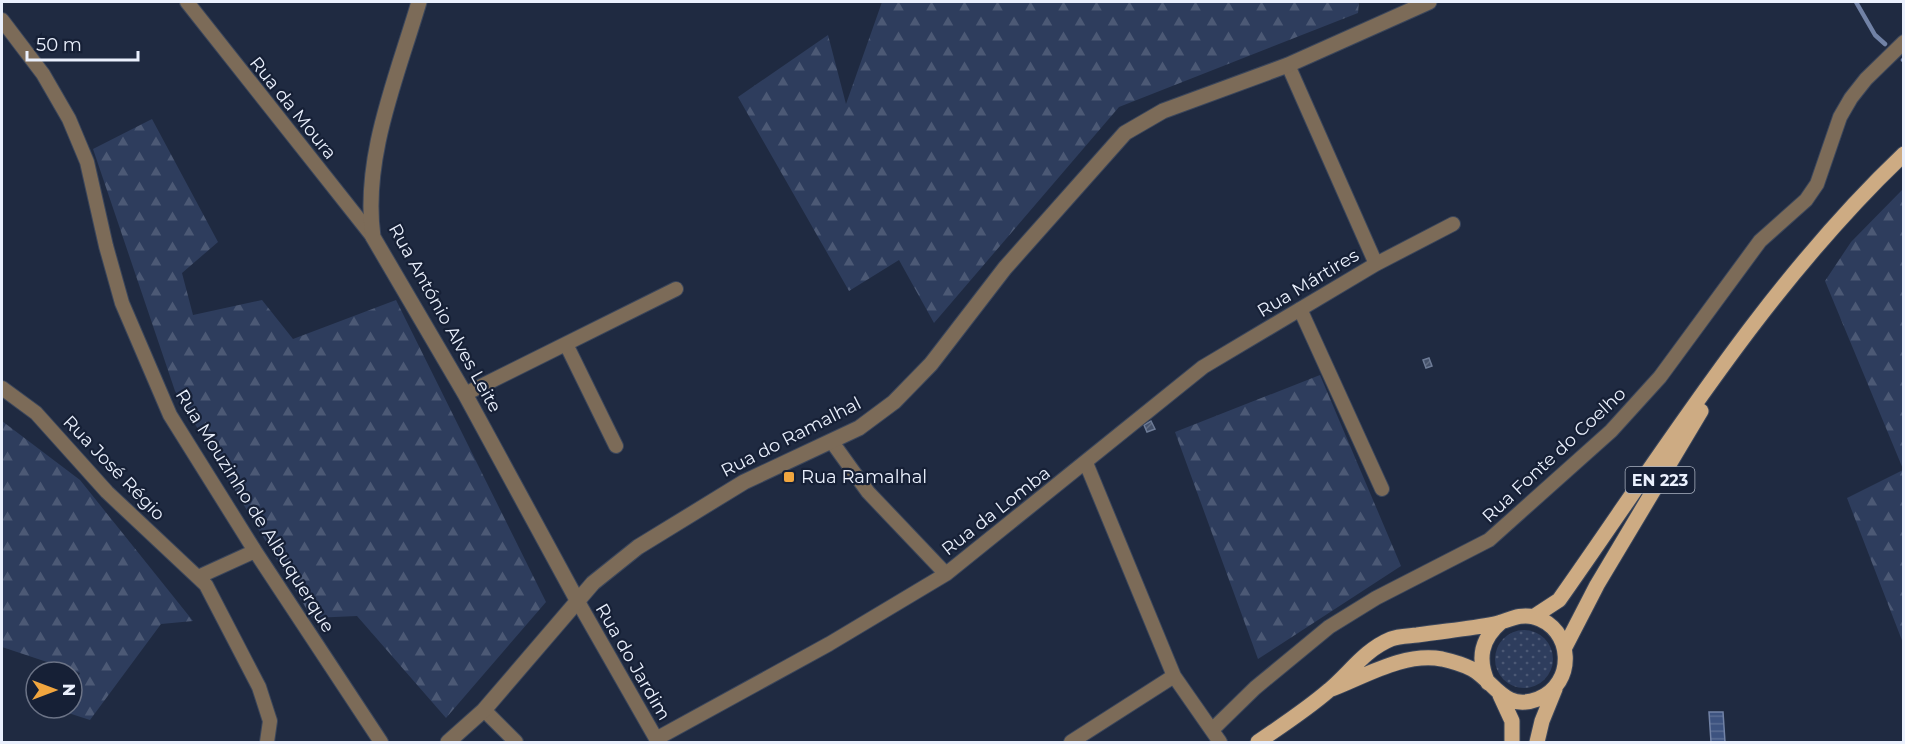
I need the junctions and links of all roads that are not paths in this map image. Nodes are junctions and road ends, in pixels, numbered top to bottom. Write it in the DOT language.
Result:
graph roads {
  1 [pos="187,2"];
  2 [pos="419,2"];
  3 [pos="1429,2"];
  4 [pos="2,20"];
  5 [pos="1904,42"];
  6 [pos="1288,65"];
  7 [pos="1904,154"];
  8 [pos="1453,224"];
  9 [pos="374,237"];
  10 [pos="1376,264"];
  11 [pos="676,289"];
  12 [pos="1300,309"];
  13 [pos="1762,317"];
  14 [pos="566,344"];
  15 [pos="2,388"];
  16 [pos="465,394"];
  17 [pos="832,442"];
  18 [pos="616,446"];
  19 [pos="1086,463"];
  20 [pos="1382,489"];
  21 [pos="255,551"];
  22 [pos="946,573"];
  23 [pos="198,577"];
  24 [pos="577,600"];
  25 [pos="1533,617"];
  26 [pos="1501,622"];
  27 [pos="1565,648"];
  28 [pos="1174,676"];
  29 [pos="1488,683"];
  30 [pos="1556,687"];
  31 [pos="1329,690"];
  32 [pos="1500,695"];
  33 [pos="484,710"];
  34 [pos="1213,729"];
  35 [pos="657,741"];
  36 [pos="267,742"];
  37 [pos="381,742"];
  38 [pos="448,742"];
  39 [pos="516,742"];
  40 [pos="1071,742"];
  41 [pos="1220,742"];
  42 [pos="1258,742"];
  43 [pos="1512,742"];
  44 [pos="1537,742"];
  1 -- 9 [label="street, Rua da Moura"];
  2 -- 9 [label="street, Rua António Alves Leite"];
  3 -- 6 [label="street, Rua do Ramalhal"];
  4 -- 21 [label="street, Rua Mouzinho de Albuquerque"];
  5 -- 34 [label="street, Rua Fonte do Coelho"];
  6 -- 10 [label="street, Rua Mártires"];
  6 -- 17 [label="street, Rua do Ramalhal"];
  7 -- 13 [label="main road, EN 223"];
  8 -- 10 [label="street"];
  9 -- 16 [label="street, Rua António Alves Leite"];
  10 -- 12 [label="street, Rua Mártires"];
  11 -- 14 [label="street"];
  12 -- 19 [label="street, Rua Mártires"];
  12 -- 20 [label="street"];
  13 -- 25 [label="main road, EN 223"];
  13 -- 27 [label="main road, EN 223"];
  14 -- 16 [label="street"];
  14 -- 18 [label="street"];
  15 -- 23 [label="street, Rua José Régio"];
  16 -- 24 [label="street, Rua António Alves Leite"];
  17 -- 22 [label="street"];
  17 -- 24 [label="street, Rua do Ramalhal"];
  19 -- 22 [label="street, Rua da Lomba"];
  19 -- 28 [label="street"];
  21 -- 23 [label="street"];
  21 -- 37 [label="street, Rua Mouzinho de Albuquerque"];
  22 -- 35 [label="street, Rua da Lomba"];
  23 -- 36 [label="street, Rua José Régio"];
  24 -- 33 [label="street, Rua do Ramalhal"];
  24 -- 35 [label="street, Rua do Jardim"];
  25 -- 26 [label="main road, EN 223"];
  25 -- 27 [label="main road"];
  26 -- 29 [label="main road"];
  26 -- 31 [label="main road"];
  27 -- 30 [label="main road, EN 223"];
  28 -- 34 [label="street"];
  28 -- 40 [label="street"];
  29 -- 31 [label="main road"];
  29 -- 32 [label="main road"];
  30 -- 32 [label="main road"];
  30 -- 44 [label="main road, EN 223"];
  31 -- 42 [label="main road"];
  32 -- 43 [label="main road"];
  33 -- 38 [label="street, Rua do Ramalhal"];
  33 -- 39 [label="street"];
  34 -- 41 [label="street"];
}
